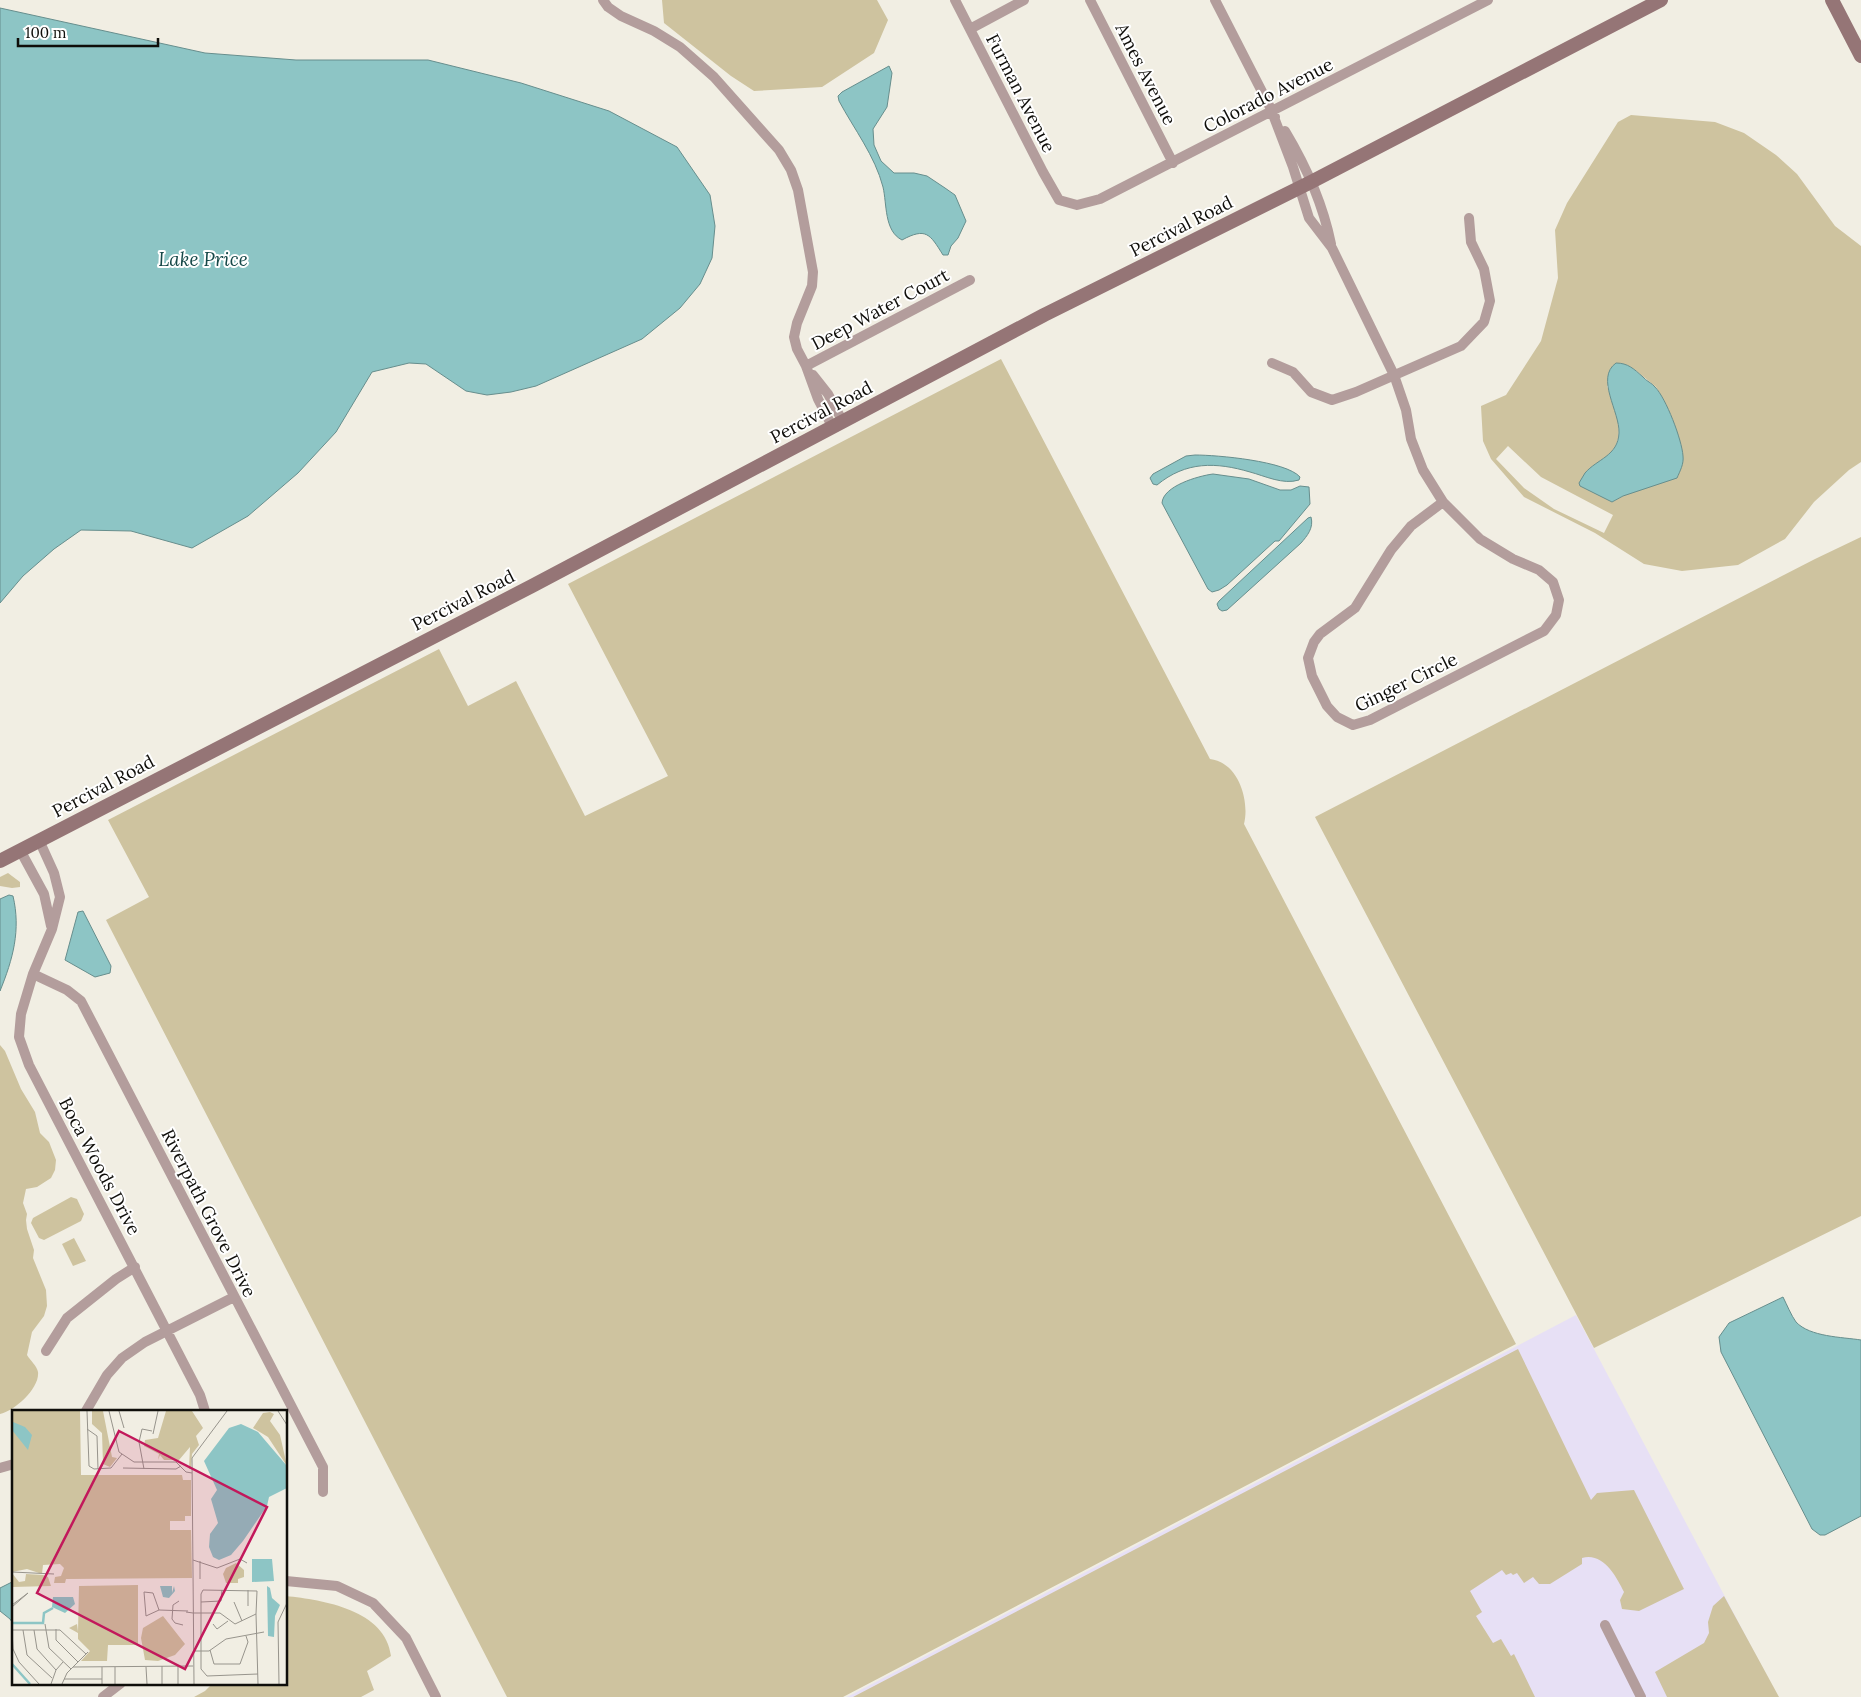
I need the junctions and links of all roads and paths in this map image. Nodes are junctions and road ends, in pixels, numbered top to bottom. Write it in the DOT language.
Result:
graph roads {
  1 [pos="603,0"];
  2 [pos="955,0"];
  3 [pos="1024,0"];
  4 [pos="1090,0"];
  5 [pos="1215,0"];
  6 [pos="1832,0"];
  7 [pos="1482,1"];
  8 [pos="1655,1"];
  9 [pos="970,28"];
  10 [pos="1861,56"];
  11 [pos="1272,112"];
  12 [pos="1172,163"];
  13 [pos="1305,185"];
  14 [pos="1059,200"];
  15 [pos="1469,218"];
  16 [pos="1332,248"];
  17 [pos="970,280"];
  18 [pos="1272,363"];
  19 [pos="806,366"];
  20 [pos="1394,375"];
  21 [pos="838,425"];
  22 [pos="1443,502"];
  23 [pos="39,840"];
  24 [pos="20,850"];
  25 [pos="0,861"];
  26 [pos="52,929"];
  27 [pos="33,974"];
  28 [pos="135,1267"];
  29 [pos="234,1297"];
  30 [pos="168,1332"];
  31 [pos="46,1351"];
  32 [pos="87,1410"];
  33 [pos="205,1410"];
  34 [pos="323,1492"];
  35 [pos="288,1581"];
  36 [pos="1605,1625"];
  37 [pos="120,1684"];
  38 [pos="103,1697"];
  39 [pos="436,1697"];
  40 [pos="1641,1697"];
  1 -- 19 [label="street"];
  2 -- 9 [label="street, Furman Avenue"];
  3 -- 9 [label="street"];
  4 -- 12 [label="street, Ames Avenue"];
  5 -- 11 [label="street"];
  6 -- 10 [label="street"];
  7 -- 11 [label="street, Colorado Avenue"];
  8 -- 13 [label="street, Percival Road"];
  9 -- 14 [label="street, Furman Avenue"];
  11 -- 12 [label="street, Colorado Avenue"];
  11 -- 13 [label="street"];
  12 -- 14 [label="street, Colorado Avenue"];
  13 -- 16 [label="street"];
  13 -- 16 [label="street"];
  13 -- 21 [label="street, Percival Road"];
  15 -- 20 [label="street"];
  16 -- 20 [label="street"];
  17 -- 19 [label="street, Deep Water Court"];
  18 -- 20 [label="street"];
  19 -- 21 [label="street"];
  20 -- 22 [label="street"];
  21 -- 23 [label="street, Percival Road"];
  22 -- 22 [label="street, Ginger Circle"];
  23 -- 24 [label="street, Percival Road"];
  23 -- 26 [label="street, Boca Woods Drive"];
  24 -- 25 [label="street, Percival Road"];
  24 -- 26 [label="street"];
  26 -- 27 [label="street, Boca Woods Drive"];
  27 -- 28 [label="street, Boca Woods Drive"];
  27 -- 29 [label="street, Riverpath Grove Drive"];
  28 -- 30 [label="street, Boca Woods Drive"];
  28 -- 31 [label="street"];
  29 -- 30 [label="street"];
  29 -- 34 [label="street, Riverpath Grove Drive"];
  30 -- 32 [label="street"];
  30 -- 33 [label="street, Boca Woods Drive"];
  35 -- 39 [label="street"];
  36 -- 40 [label="street"];
  37 -- 38 [label="street"];
}
